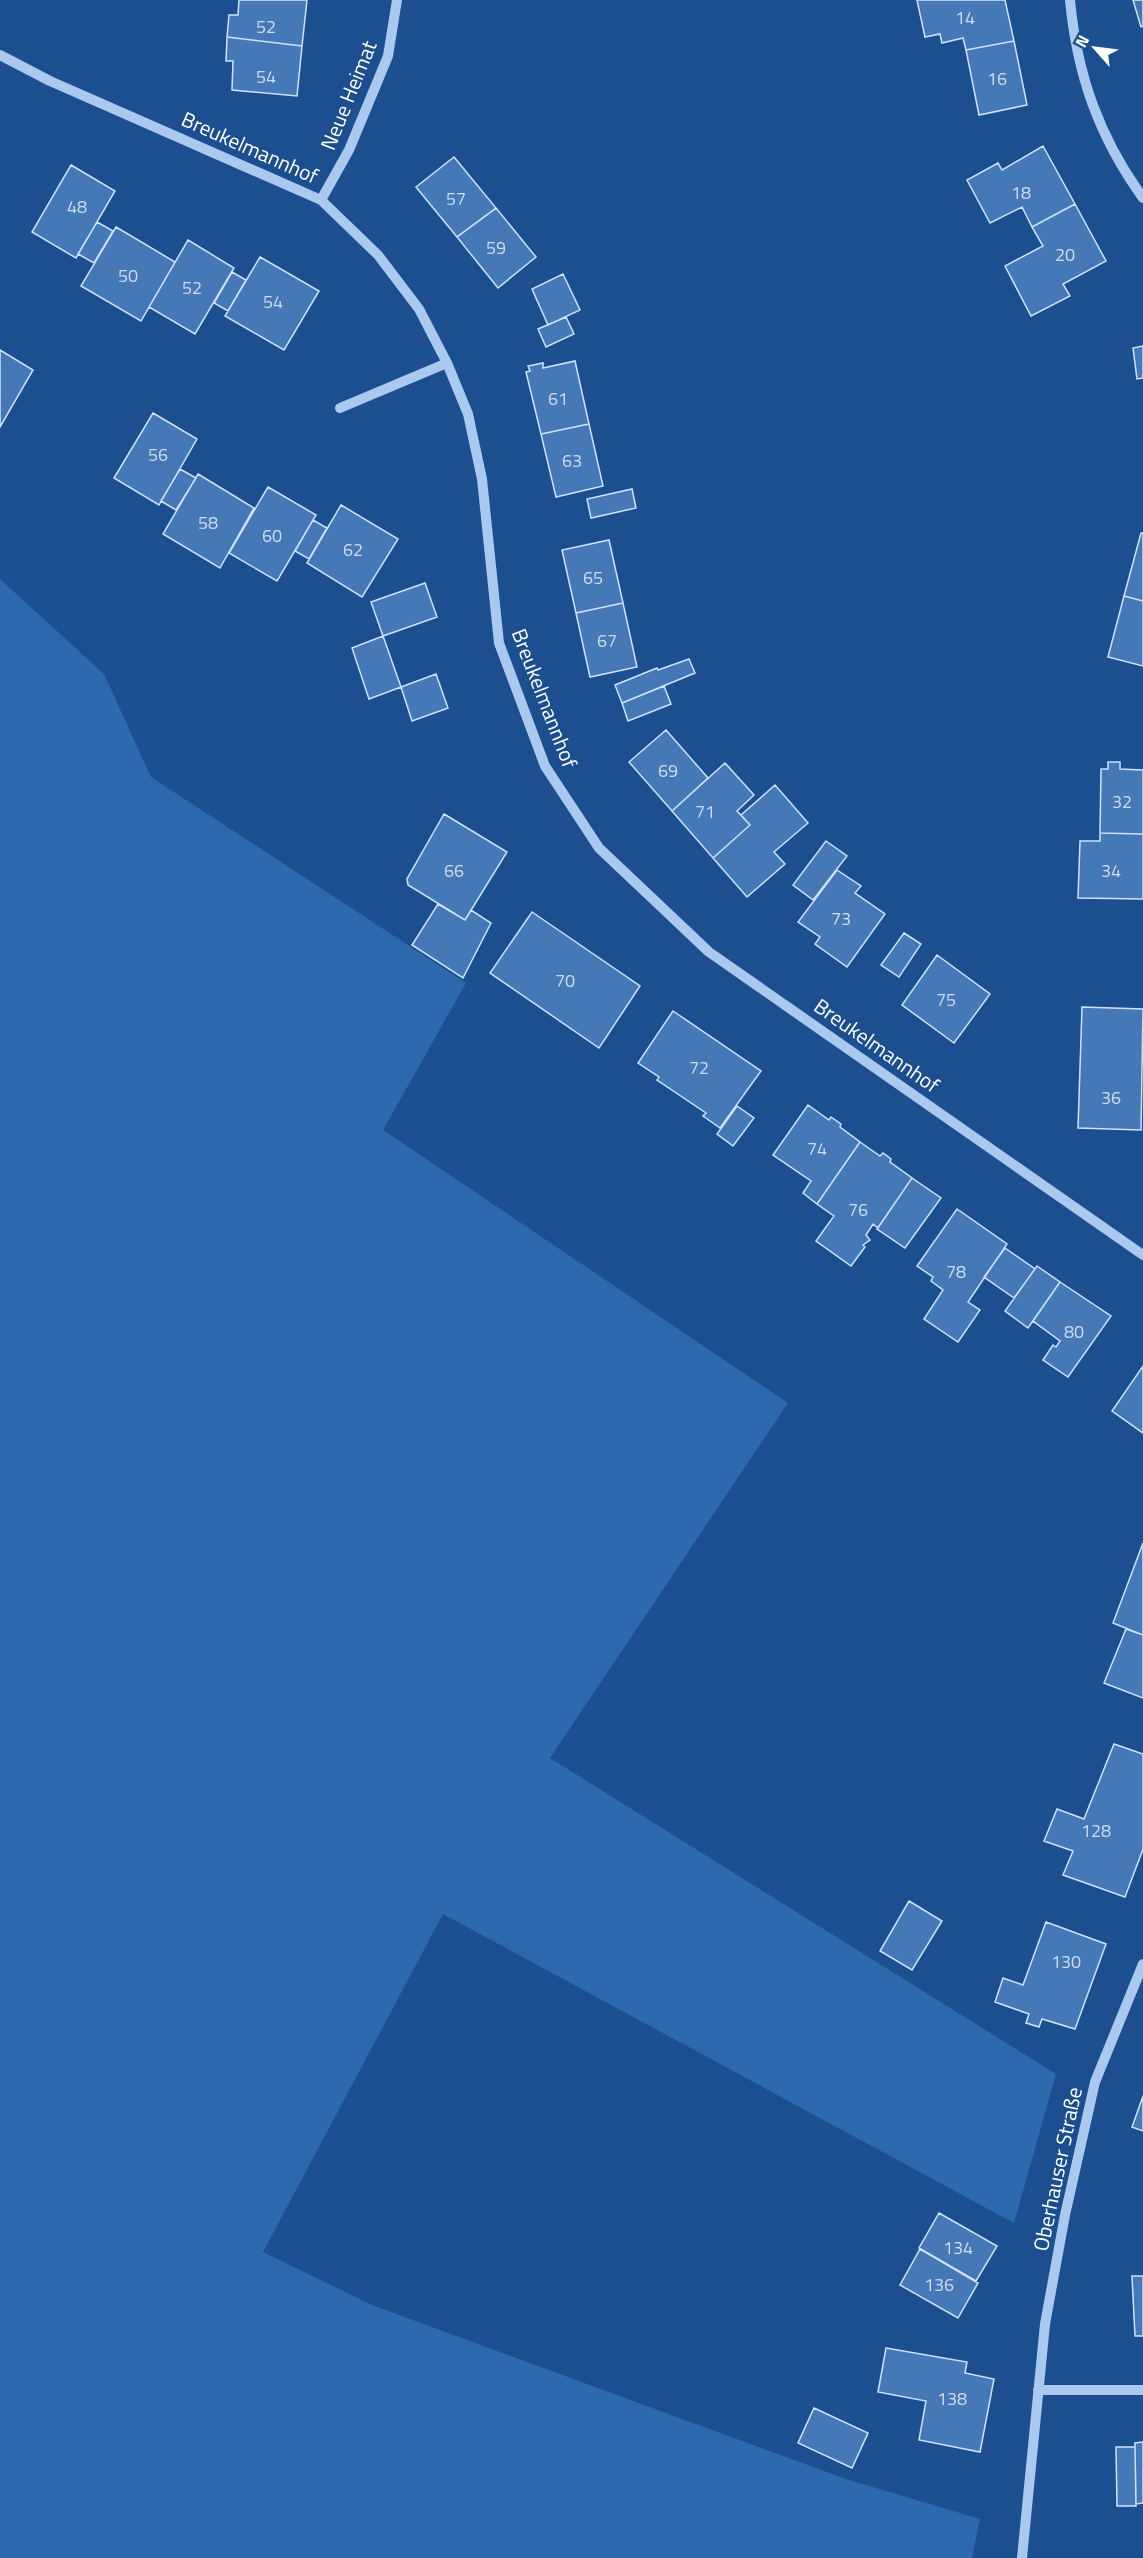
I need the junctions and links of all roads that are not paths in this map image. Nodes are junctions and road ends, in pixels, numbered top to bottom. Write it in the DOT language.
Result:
graph roads {
  1 [pos="397,0"];
  2 [pos="1071,0"];
  3 [pos="0,55"];
  4 [pos="1143,198"];
  5 [pos="321,200"];
  6 [pos="447,363"];
  7 [pos="340,408"];
  8 [pos="1143,1256"];
  9 [pos="1143,1964"];
  10 [pos="1038,2390"];
  11 [pos="1143,2390"];
  12 [pos="1022,2558"];
  1 -- 5 [label="street, Neue Heimat"];
  2 -- 4 [label="street"];
  3 -- 5 [label="street, Breukelmannhof"];
  5 -- 6 [label="street, Breukelmannhof"];
  6 -- 7 [label="street"];
  6 -- 8 [label="street, Breukelmannhof"];
  9 -- 10 [label="street, Oberhauser Straße"];
  10 -- 11 [label="street"];
  10 -- 12 [label="street, Oberhauser Straße"];
}
